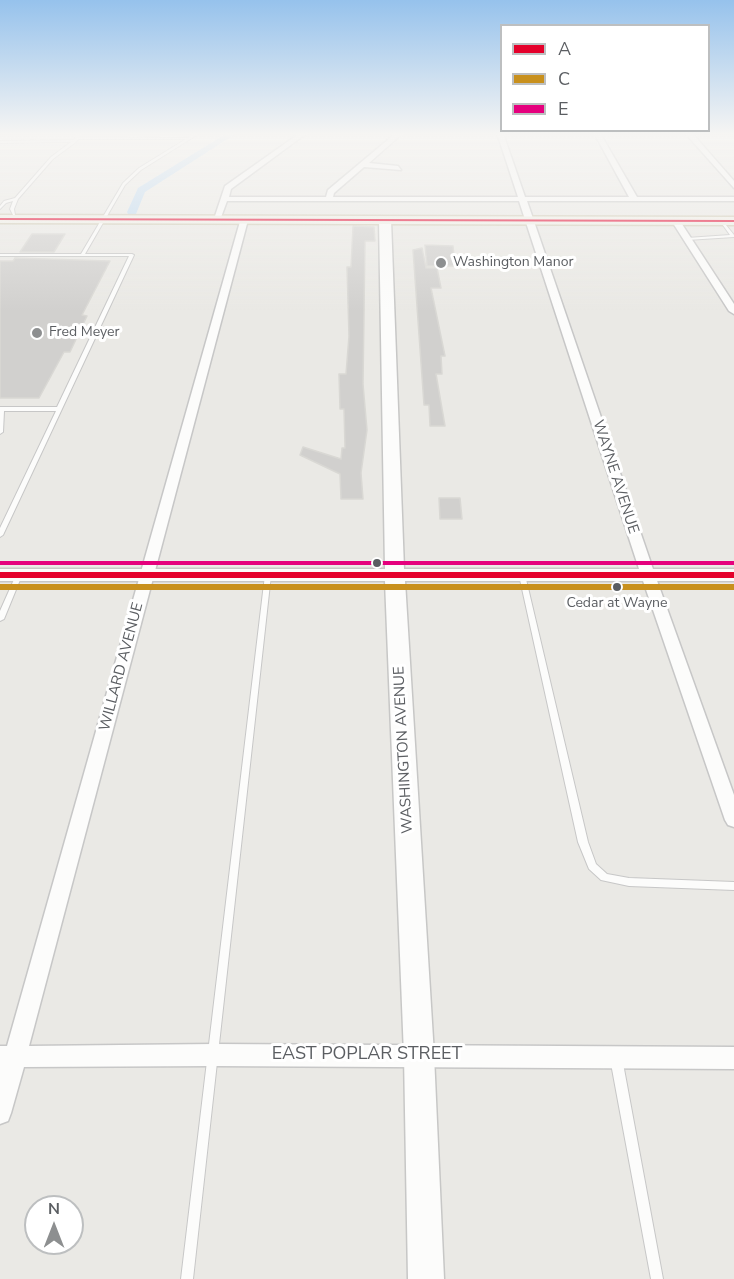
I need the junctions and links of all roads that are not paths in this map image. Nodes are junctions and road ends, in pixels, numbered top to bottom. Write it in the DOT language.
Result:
graph roads {
  1 [pos="22,193"];
  2 [pos="119,193"];
  3 [pos="226,193"];
  4 [pos="331,193"];
  5 [pos="522,193"];
  6 [pos="630,193"];
  7 [pos="329,198"];
  8 [pos="16,199"];
  9 [pos="224,199"];
  10 [pos="524,199"];
  11 [pos="634,199"];
  12 [pos="734,199"];
  13 [pos="0,208"];
  14 [pos="0,214"];
  15 [pos="14,214"];
  16 [pos="0,219"];
  17 [pos="103,219"];
  18 [pos="216,220"];
  19 [pos="244,220"];
  20 [pos="385,220"];
  21 [pos="530,220"];
  22 [pos="675,220"];
  23 [pos="728,220"];
  24 [pos="687,239"];
  25 [pos="0,255"];
  26 [pos="82,255"];
  27 [pos="734,311"];
  28 [pos="1,409"];
  29 [pos="59,409"];
  30 [pos="0,432"];
  31 [pos="0,535"];
  32 [pos="9,575"];
  33 [pos="147,575"];
  34 [pos="268,575"];
  35 [pos="522,575"];
  36 [pos="648,575"];
  37 [pos="734,575"];
  38 [pos="395,576"];
  39 [pos="0,619"];
  40 [pos="734,820"];
  41 [pos="734,886"];
  42 [pos="214,1055"];
  43 [pos="418,1055"];
  44 [pos="8,1057"];
  45 [pos="615,1057"];
  46 [pos="734,1058"];
  47 [pos="0,1113"];
  48 [pos="187,1279"];
  49 [pos="426,1279"];
  50 [pos="657,1279"];
  1 -- 8 [label="lane"];
  2 -- 17 [label="lane"];
  3 -- 9 [label="street"];
  4 -- 7 [label="street"];
  5 -- 10 [label="street, WAYNE AVENUE"];
  6 -- 11 [label="street"];
  7 -- 9 [label="street"];
  7 -- 10 [label="street"];
  8 -- 13 [label="lane"];
  8 -- 15 [label="lane"];
  9 -- 18 [label="street"];
  10 -- 11 [label="street"];
  10 -- 21 [label="street, WAYNE AVENUE"];
  11 -- 12 [label="street"];
  14 -- 15 [label="main road"];
  15 -- 17 [label="main road"];
  16 -- 17 [label="main road"];
  17 -- 18 [label="main road"];
  17 -- 26 [label="lane"];
  18 -- 19 [label="main road"];
  19 -- 20 [label="main road"];
  19 -- 33 [label="street, WILLARD AVENUE"];
  20 -- 21 [label="main road"];
  20 -- 38 [label="street, WASHINGTON AVENUE"];
  21 -- 22 [label="main road"];
  21 -- 36 [label="street, WAYNE AVENUE"];
  22 -- 23 [label="main road"];
  22 -- 24 [label="street"];
  23 -- 24 [label="lane"];
  24 -- 27 [label="street"];
  25 -- 26 [label="lane"];
  26 -- 29 [label="lane"];
  28 -- 29 [label="lane"];
  28 -- 30 [label="lane"];
  29 -- 31 [label="lane"];
  32 -- 33 [label="street"];
  32 -- 39 [label="lane"];
  33 -- 34 [label="street"];
  33 -- 44 [label="street, WILLARD AVENUE"];
  34 -- 38 [label="street"];
  34 -- 42 [label="lane"];
  35 -- 36 [label="street"];
  35 -- 38 [label="street"];
  35 -- 41 [label="lane"];
  36 -- 37 [label="street"];
  36 -- 40 [label="street, WAYNE AVENUE"];
  38 -- 43 [label="street, WASHINGTON AVENUE"];
  42 -- 43 [label="street, EAST POPLAR STREET"];
  42 -- 44 [label="street, EAST POPLAR STREET"];
  42 -- 48 [label="lane"];
  43 -- 45 [label="street, EAST POPLAR STREET"];
  43 -- 49 [label="street, WASHINGTON AVENUE"];
  44 -- 47 [label="street, WILLARD AVENUE"];
  45 -- 46 [label="street, EAST POPLAR STREET"];
  45 -- 50 [label="lane"];
}
